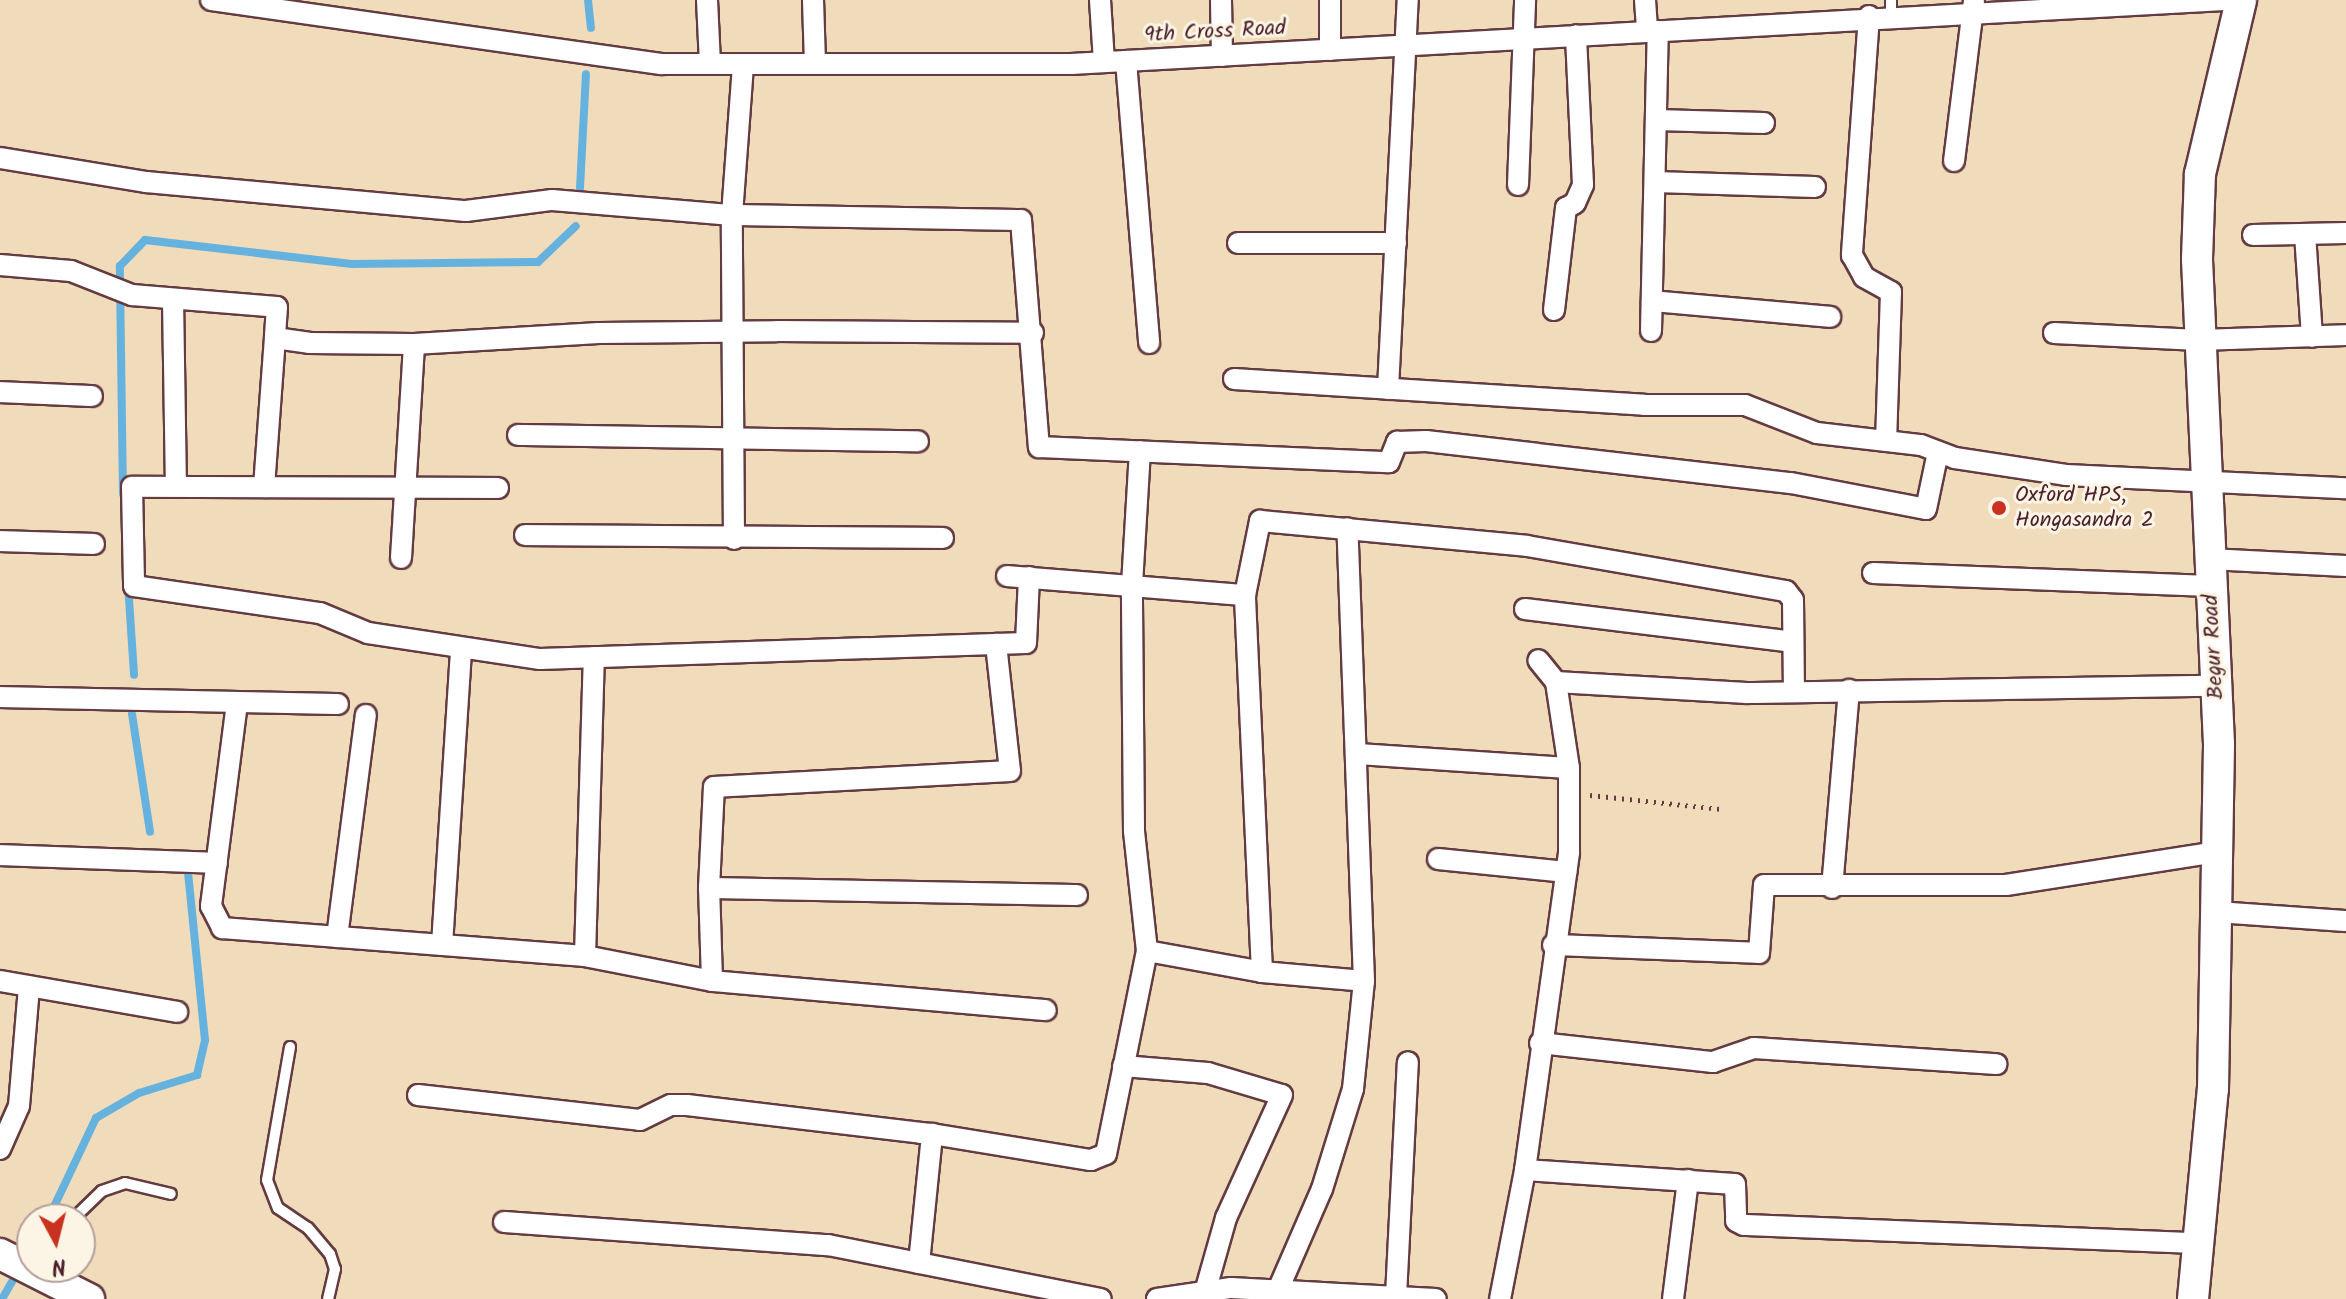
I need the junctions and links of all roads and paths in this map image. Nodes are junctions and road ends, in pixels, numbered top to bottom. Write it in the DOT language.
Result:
graph roads {
  1 [pos="211,0"];
  2 [pos="707,0"];
  3 [pos="813,0"];
  4 [pos="1100,0"];
  5 [pos="1221,0"];
  6 [pos="1330,0"];
  7 [pos="1408,0"];
  8 [pos="1525,0"];
  9 [pos="1645,0"];
  10 [pos="2224,0"];
  11 [pos="2241,0"];
  12 [pos="1974,6"];
  13 [pos="302,7"];
  14 [pos="1891,8"];
  15 [pos="1869,16"];
  16 [pos="1652,32"];
  17 [pos="1576,35"];
  18 [pos="1526,38"];
  19 [pos="1408,45"];
  20 [pos="1330,50"];
  21 [pos="1222,56"];
  22 [pos="1126,61"];
  23 [pos="1104,62"];
  24 [pos="710,64"];
  25 [pos="743,64"];
  26 [pos="815,64"];
  27 [pos="1656,120"];
  28 [pos="1764,123"];
  29 [pos="0,158"];
  30 [pos="1954,161"];
  31 [pos="1655,182"];
  32 [pos="1518,185"];
  33 [pos="1815,187"];
  34 [pos="732,215"];
  35 [pos="2346,233"];
  36 [pos="2305,234"];
  37 [pos="2253,235"];
  38 [pos="1238,243"];
  39 [pos="1396,243"];
  40 [pos="0,265"];
  41 [pos="173,299"];
  42 [pos="1652,301"];
  43 [pos="1554,310"];
  44 [pos="1830,317"];
  45 [pos="732,331"];
  46 [pos="1651,331"];
  47 [pos="1033,333"];
  48 [pos="2054,333"];
  49 [pos="2346,335"];
  50 [pos="2312,337"];
  51 [pos="275,338"];
  52 [pos="2199,340"];
  53 [pos="1149,343"];
  54 [pos="414,344"];
  55 [pos="1234,379"];
  56 [pos="1388,389"];
  57 [pos="0,392"];
  58 [pos="92,396"];
  59 [pos="518,435"];
  60 [pos="735,439"];
  61 [pos="918,441"];
  62 [pos="1886,441"];
  63 [pos="1140,451"];
  64 [pos="1938,452"];
  65 [pos="2204,480"];
  66 [pos="176,486"];
  67 [pos="264,487"];
  68 [pos="404,487"];
  69 [pos="498,488"];
  70 [pos="2346,488"];
  71 [pos="1347,528"];
  72 [pos="525,535"];
  73 [pos="943,538"];
  74 [pos="734,539"];
  75 [pos="0,541"];
  76 [pos="94,544"];
  77 [pos="401,558"];
  78 [pos="2346,566"];
  79 [pos="2210,572"];
  80 [pos="1873,573"];
  81 [pos="1007,576"];
  82 [pos="1029,577"];
  83 [pos="1132,585"];
  84 [pos="1245,595"];
  85 [pos="1525,609"];
  86 [pos="1792,642"];
  87 [pos="996,644"];
  88 [pos="461,650"];
  89 [pos="594,657"];
  90 [pos="1538,660"];
  91 [pos="1556,682"];
  92 [pos="2216,686"];
  93 [pos="1849,690"];
  94 [pos="1794,692"];
  95 [pos="0,697"];
  96 [pos="237,703"];
  97 [pos="338,704"];
  98 [pos="366,715"];
  99 [pos="1357,754"];
  100 [pos="1569,768"];
  101 [pos="1569,793"];
  102 [pos="1722,809"];
  103 [pos="2217,852"];
  104 [pos="0,855"];
  105 [pos="1438,859"];
  106 [pos="217,863"];
  107 [pos="1566,872"];
  108 [pos="709,888"];
  109 [pos="1832,888"];
  110 [pos="1077,895"];
  111 [pos="2216,912"];
  112 [pos="2346,921"];
  113 [pos="337,937"];
  114 [pos="442,945"];
  115 [pos="1553,945"];
  116 [pos="1147,951"];
  117 [pos="585,956"];
  118 [pos="1262,972"];
  119 [pos="0,981"];
  120 [pos="712,981"];
  121 [pos="1364,981"];
  122 [pos="29,986"];
  123 [pos="1046,1010"];
  124 [pos="177,1012"];
  125 [pos="1540,1043"];
  126 [pos="290,1047"];
  127 [pos="1408,1062"];
  128 [pos="1996,1064"];
  129 [pos="1123,1066"];
  130 [pos="418,1095"];
  131 [pos="932,1134"];
  132 [pos="0,1149"];
  133 [pos="1525,1170"];
  134 [pos="1688,1180"];
  135 [pos="171,1194"];
  136 [pos="90,1203"];
  137 [pos="504,1222"];
  138 [pos="2198,1243"];
  139 [pos="919,1263"];
  140 [pos="55,1283"];
  141 [pos="1278,1290"];
  142 [pos="1205,1292"];
  143 [pos="1246,1294"];
  144 [pos="1353,1296"];
  145 [pos="1396,1296"];
  146 [pos="89,1299"];
  147 [pos="328,1299"];
  148 [pos="1101,1299"];
  149 [pos="1157,1299"];
  150 [pos="1436,1299"];
  151 [pos="1500,1299"];
  152 [pos="1673,1299"];
  153 [pos="2193,1299"];
  1 -- 13 [label="street, 9th Cross Road"];
  2 -- 24 [label="street"];
  3 -- 26 [label="street"];
  4 -- 23 [label="street"];
  5 -- 21 [label="street"];
  6 -- 20 [label="street"];
  7 -- 19 [label="street"];
  8 -- 18 [label="street"];
  9 -- 16 [label="street"];
  10 -- 12 [label="street, 9th Cross Road"];
  11 -- 52 [label="main road, Begur Road"];
  12 -- 14 [label="street, 9th Cross Road"];
  12 -- 30 [label="street"];
  13 -- 24 [label="street, 9th Cross Road"];
  14 -- 15 [label="street, 9th Cross Road"];
  15 -- 16 [label="street, 9th Cross Road"];
  15 -- 62 [label="street"];
  16 -- 17 [label="street, 9th Cross Road"];
  16 -- 27 [label="street"];
  17 -- 18 [label="street, 9th Cross Road"];
  17 -- 43 [label="street"];
  18 -- 19 [label="street, 9th Cross Road"];
  18 -- 32 [label="street"];
  19 -- 20 [label="street, 9th Cross Road"];
  19 -- 39 [label="street"];
  20 -- 21 [label="street, 9th Cross Road"];
  21 -- 22 [label="street, 9th Cross Road"];
  22 -- 23 [label="street, 9th Cross Road"];
  22 -- 53 [label="street"];
  23 -- 26 [label="street, 9th Cross Road"];
  24 -- 25 [label="street, 9th Cross Road"];
  25 -- 26 [label="street, 9th Cross Road"];
  25 -- 34 [label="street"];
  27 -- 28 [label="street"];
  27 -- 31 [label="street"];
  29 -- 34 [label="street"];
  31 -- 33 [label="street"];
  31 -- 42 [label="street"];
  34 -- 45 [label="street"];
  34 -- 47 [label="street"];
  35 -- 36 [label="street"];
  36 -- 37 [label="street"];
  36 -- 50 [label="street"];
  38 -- 39 [label="street"];
  39 -- 56 [label="street"];
  40 -- 41 [label="street"];
  41 -- 51 [label="street"];
  41 -- 66 [label="street"];
  42 -- 44 [label="street"];
  42 -- 46 [label="street"];
  45 -- 47 [label="street"];
  45 -- 54 [label="street"];
  45 -- 60 [label="street"];
  47 -- 63 [label="street"];
  48 -- 52 [label="street"];
  49 -- 50 [label="street"];
  50 -- 52 [label="street"];
  51 -- 54 [label="street"];
  51 -- 67 [label="street"];
  52 -- 65 [label="main road, Begur Road"];
  54 -- 68 [label="street"];
  55 -- 56 [label="street"];
  56 -- 62 [label="street"];
  57 -- 58 [label="street"];
  59 -- 60 [label="street"];
  60 -- 61 [label="street"];
  60 -- 74 [label="street"];
  62 -- 64 [label="street"];
  63 -- 64 [label="street"];
  63 -- 83 [label="street"];
  64 -- 65 [label="street"];
  65 -- 70 [label="street"];
  65 -- 79 [label="main road, Begur Road"];
  66 -- 67 [label="street"];
  66 -- 88 [label="street"];
  67 -- 68 [label="street"];
  68 -- 69 [label="street"];
  68 -- 77 [label="street"];
  71 -- 84 [label="street"];
  71 -- 86 [label="street"];
  71 -- 99 [label="street"];
  72 -- 74 [label="street"];
  73 -- 74 [label="street"];
  75 -- 76 [label="street"];
  78 -- 79 [label="street"];
  79 -- 80 [label="street"];
  79 -- 92 [label="main road, Begur Road"];
  81 -- 82 [label="street"];
  82 -- 83 [label="street"];
  82 -- 87 [label="street"];
  83 -- 84 [label="street"];
  83 -- 116 [label="street"];
  84 -- 118 [label="street"];
  85 -- 86 [label="street"];
  86 -- 94 [label="street"];
  87 -- 89 [label="street"];
  87 -- 108 [label="street"];
  88 -- 89 [label="street"];
  88 -- 114 [label="street"];
  89 -- 117 [label="street"];
  90 -- 91 [label="street"];
  91 -- 94 [label="street"];
  91 -- 100 [label="street"];
  92 -- 93 [label="street"];
  92 -- 103 [label="main road, Begur Road"];
  93 -- 94 [label="street"];
  93 -- 109 [label="street"];
  95 -- 96 [label="street"];
  96 -- 97 [label="street"];
  96 -- 106 [label="street"];
  98 -- 113 [label="street"];
  99 -- 100 [label="street"];
  99 -- 121 [label="street"];
  100 -- 101 [label="street"];
  101 -- 102 [label="path"];
  101 -- 107 [label="street"];
  103 -- 109 [label="street"];
  103 -- 111 [label="main road, Begur Road"];
  104 -- 106 [label="street"];
  105 -- 107 [label="street"];
  106 -- 113 [label="street"];
  107 -- 115 [label="street"];
  108 -- 110 [label="street"];
  108 -- 120 [label="street"];
  109 -- 115 [label="street"];
  111 -- 112 [label="street"];
  111 -- 138 [label="main road, Begur Road"];
  113 -- 114 [label="street"];
  114 -- 117 [label="street"];
  115 -- 125 [label="street"];
  116 -- 118 [label="street"];
  116 -- 129 [label="street"];
  117 -- 120 [label="street"];
  118 -- 121 [label="street"];
  119 -- 122 [label="street"];
  120 -- 123 [label="street"];
  121 -- 141 [label="street"];
  122 -- 124 [label="street"];
  122 -- 132 [label="street"];
  125 -- 128 [label="street"];
  125 -- 133 [label="street"];
  126 -- 147 [label="lane"];
  127 -- 145 [label="street"];
  129 -- 131 [label="street"];
  129 -- 142 [label="street"];
  130 -- 131 [label="street"];
  131 -- 139 [label="street"];
  133 -- 134 [label="street"];
  133 -- 151 [label="street"];
  134 -- 138 [label="street"];
  134 -- 152 [label="street"];
  135 -- 136 [label="lane"];
  137 -- 139 [label="street"];
  138 -- 153 [label="main road, Begur Road"];
  139 -- 148 [label="street"];
  140 -- 146 [label="main road"];
  141 -- 143 [label="street"];
  141 -- 144 [label="street"];
  142 -- 143 [label="street"];
  142 -- 149 [label="street"];
  144 -- 145 [label="street"];
  145 -- 150 [label="street"];
}
